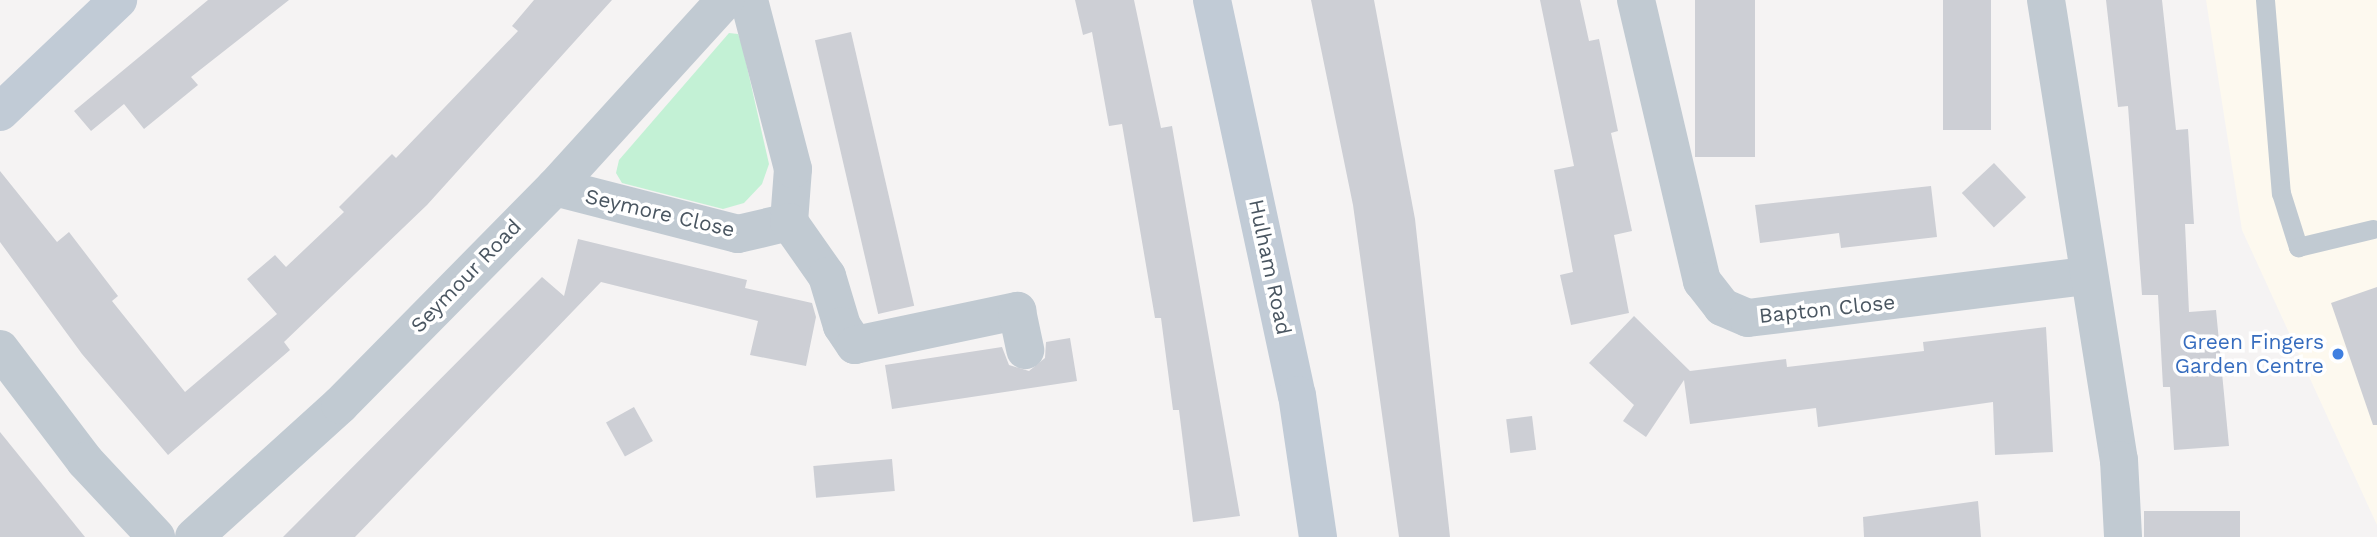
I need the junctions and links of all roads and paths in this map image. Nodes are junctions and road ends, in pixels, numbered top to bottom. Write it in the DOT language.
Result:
graph roads {
  1 [pos="118,0"];
  2 [pos="725,0"];
  3 [pos="750,0"];
  4 [pos="1212,0"];
  5 [pos="1636,0"];
  6 [pos="2046,0"];
  7 [pos="2264,0"];
  8 [pos="0,112"];
  9 [pos="555,187"];
  10 [pos="789,222"];
  11 [pos="2373,229"];
  12 [pos="2086,276"];
  13 [pos="0,349"];
  14 [pos="1025,350"];
  15 [pos="156,537"];
  16 [pos="194,537"];
  17 [pos="1318,537"];
  18 [pos="2123,537"];
  1 -- 8 [label="street"];
  2 -- 9 [label="street, Seymour Road"];
  3 -- 10 [label="street"];
  4 -- 17 [label="street, Hulham Road"];
  5 -- 12 [label="street, Bapton Close"];
  6 -- 12 [label="street"];
  7 -- 11 [label="lane"];
  9 -- 10 [label="street, Seymore Close"];
  9 -- 16 [label="street, Seymour Road"];
  10 -- 14 [label="street"];
  12 -- 18 [label="street"];
  13 -- 15 [label="street"];
}
